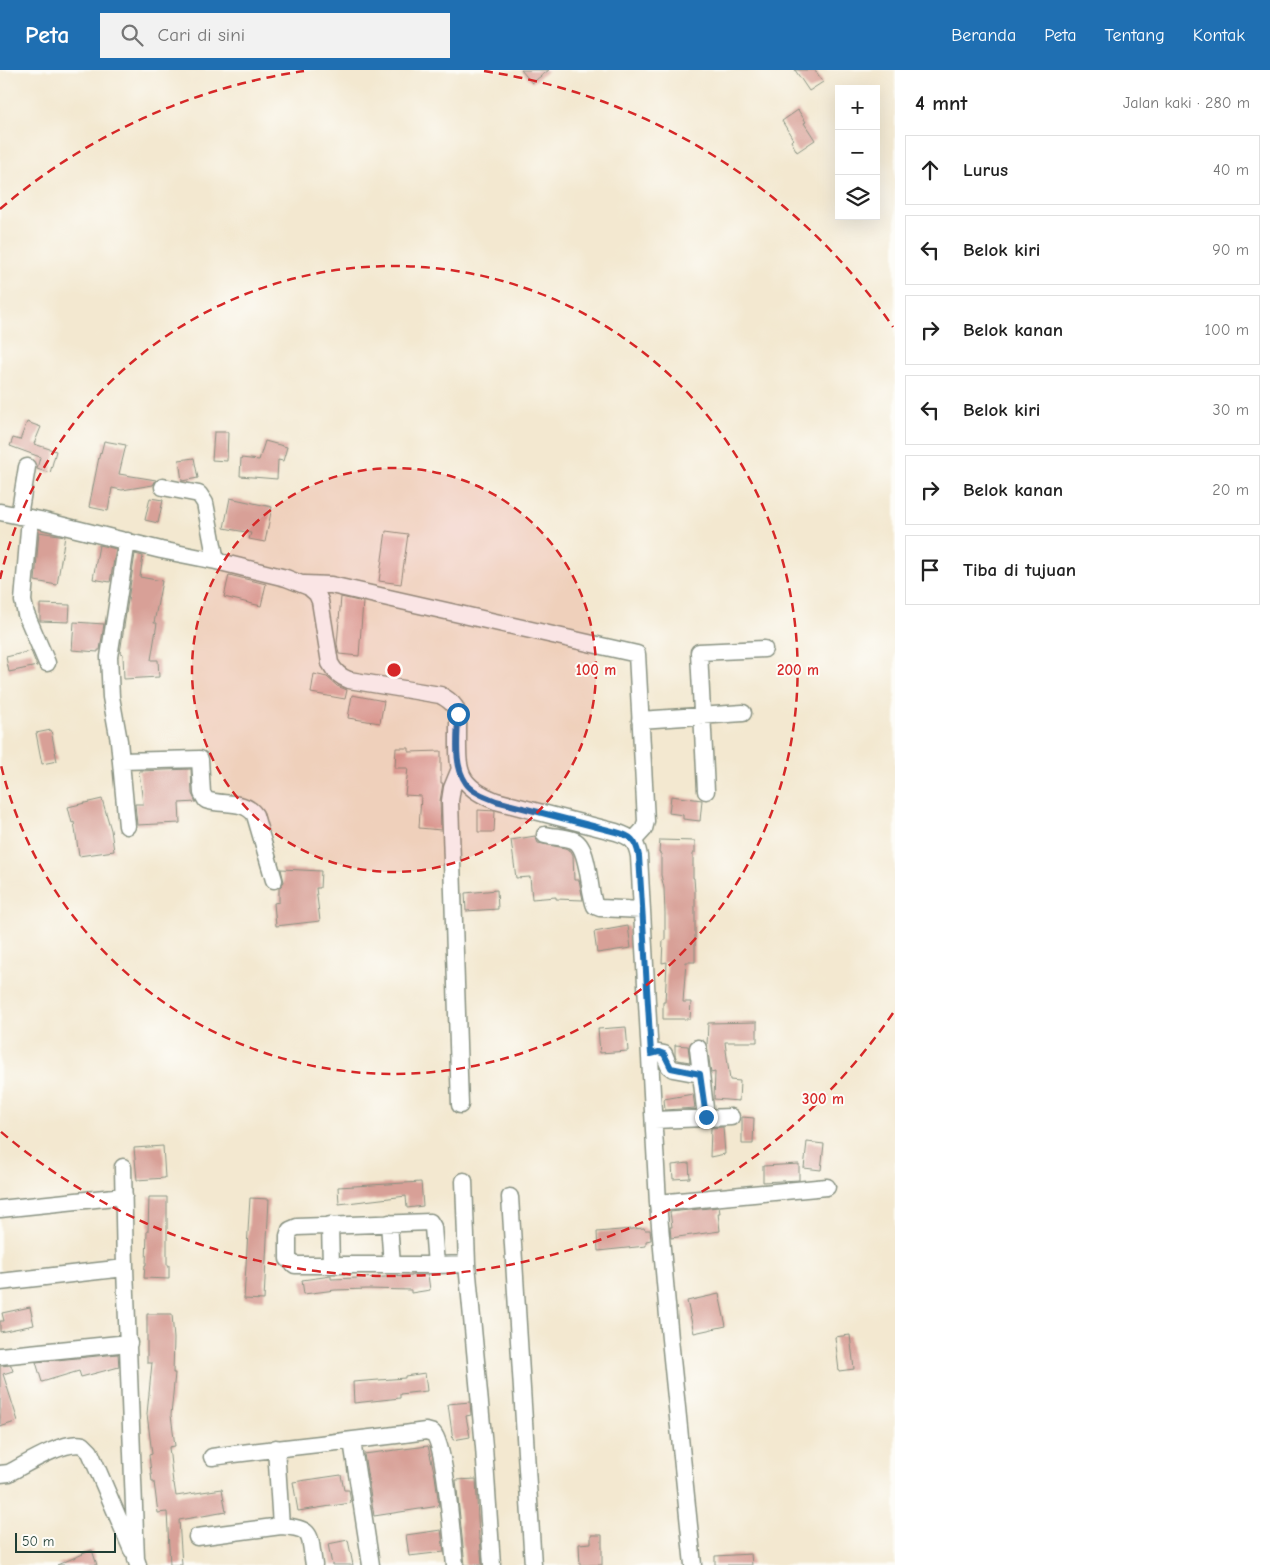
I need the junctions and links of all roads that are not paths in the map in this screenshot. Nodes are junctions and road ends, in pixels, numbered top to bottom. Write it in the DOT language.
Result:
graph roads {
  1 [pos="27,467"];
  2 [pos="163,487"];
  3 [pos="0,512"];
  4 [pos="24,517"];
  5 [pos="127,541"];
  6 [pos="216,561"];
  7 [pos="304,584"];
  8 [pos="764,648"];
  9 [pos="47,663"];
  10 [pos="742,713"];
  11 [pos="702,716"];
  12 [pos="640,720"];
  13 [pos="121,761"];
  14 [pos="459,771"];
  15 [pos="706,790"];
  16 [pos="128,826"];
  17 [pos="546,835"];
  18 [pos="633,841"];
  19 [pos="274,880"];
  20 [pos="642,910"];
  21 [pos="698,1048"];
  22 [pos="651,1054"];
  23 [pos="700,1074"];
  24 [pos="460,1105"];
  25 [pos="706,1117"];
  26 [pos="731,1117"];
  27 [pos="654,1120"];
  28 [pos="123,1167"];
  29 [pos="464,1181"];
  30 [pos="827,1187"];
  31 [pos="124,1196"];
  32 [pos="510,1197"];
  33 [pos="658,1203"];
  34 [pos="0,1209"];
  35 [pos="388,1223"];
  36 [pos="330,1225"];
  37 [pos="467,1264"];
  38 [pos="331,1265"];
  39 [pos="392,1265"];
  40 [pos="436,1266"];
  41 [pos="125,1268"];
  42 [pos="0,1282"];
  43 [pos="129,1343"];
  44 [pos="0,1356"];
  45 [pos="352,1441"];
  46 [pos="276,1448"];
  47 [pos="212,1457"];
  48 [pos="0,1474"];
  49 [pos="281,1526"];
  50 [pos="196,1537"];
  51 [pos="137,1562"];
  52 [pos="314,1565"];
  53 [pos="371,1565"];
  54 [pos="455,1565"];
  55 [pos="492,1565"];
  56 [pos="533,1565"];
  57 [pos="693,1565"];
  1 -- 4 [label="street"];
  2 -- 6 [label="street"];
  3 -- 4 [label="street"];
  4 -- 5 [label="street"];
  4 -- 9 [label="street"];
  5 -- 6 [label="street"];
  5 -- 13 [label="street"];
  6 -- 7 [label="street"];
  7 -- 12 [label="street"];
  7 -- 14 [label="street"];
  8 -- 11 [label="street"];
  10 -- 11 [label="street"];
  11 -- 12 [label="street"];
  11 -- 15 [label="street"];
  12 -- 18 [label="street"];
  13 -- 16 [label="street"];
  13 -- 19 [label="street"];
  14 -- 18 [label="street"];
  14 -- 24 [label="street"];
  17 -- 20 [label="street"];
  18 -- 20 [label="street"];
  20 -- 22 [label="street"];
  21 -- 23 [label="street"];
  22 -- 23 [label="street"];
  22 -- 27 [label="street"];
  23 -- 25 [label="street"];
  25 -- 26 [label="street"];
  25 -- 27 [label="street"];
  27 -- 33 [label="street"];
  28 -- 31 [label="street"];
  29 -- 37 [label="street"];
  30 -- 33 [label="street"];
  31 -- 34 [label="street"];
  31 -- 41 [label="street"];
  32 -- 56 [label="street"];
  33 -- 57 [label="street"];
  35 -- 36 [label="street"];
  35 -- 39 [label="street"];
  35 -- 40 [label="street"];
  36 -- 38 [label="street"];
  36 -- 38 [label="street"];
  37 -- 40 [label="street"];
  37 -- 55 [label="street"];
  38 -- 39 [label="street"];
  39 -- 40 [label="street"];
  41 -- 42 [label="street"];
  41 -- 43 [label="street"];
  43 -- 44 [label="street"];
  43 -- 51 [label="street"];
  45 -- 46 [label="street"];
  45 -- 53 [label="street"];
  45 -- 54 [label="street"];
  46 -- 47 [label="street"];
  46 -- 49 [label="street"];
  48 -- 51 [label="street"];
  49 -- 50 [label="street"];
  49 -- 52 [label="street"];
}
